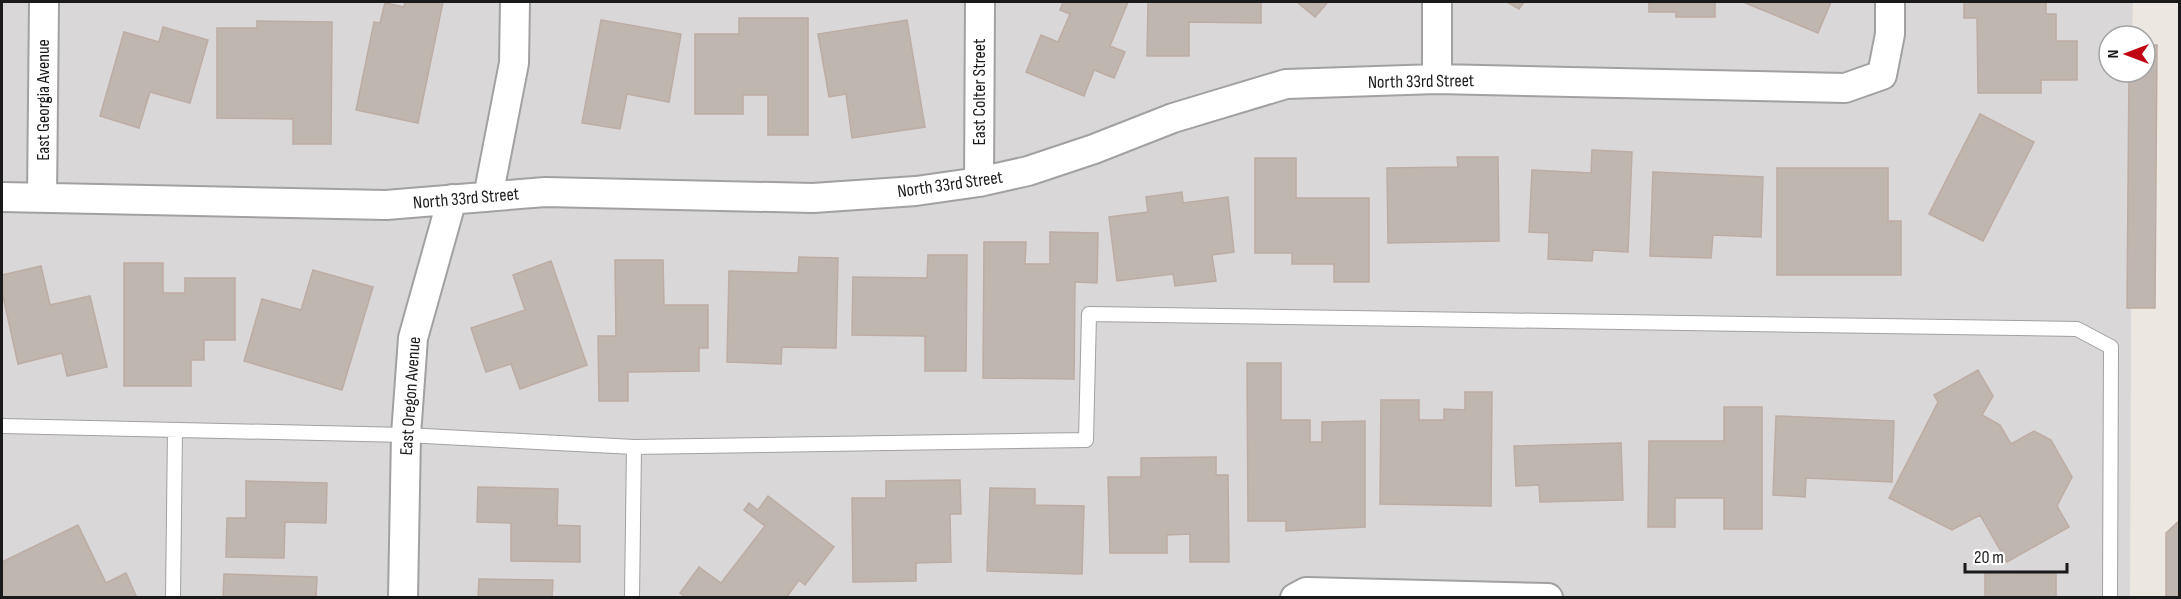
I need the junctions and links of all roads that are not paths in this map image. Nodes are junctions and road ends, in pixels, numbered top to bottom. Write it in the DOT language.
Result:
graph roads {
  1 [pos="44,2"];
  2 [pos="515,2"];
  3 [pos="980,2"];
  4 [pos="1437,2"];
  5 [pos="1890,2"];
  6 [pos="1437,79"];
  7 [pos="979,182"];
  8 [pos="488,196"];
  9 [pos="2,197"];
  10 [pos="42,198"];
  11 [pos="452,199"];
  12 [pos="2,426"];
  13 [pos="175,430"];
  14 [pos="406,435"];
  15 [pos="634,447"];
  16 [pos="173,597"];
  17 [pos="403,597"];
  18 [pos="633,597"];
  19 [pos="1295,597"];
  20 [pos="1548,597"];
  21 [pos="2110,597"];
  1 -- 10 [label="street, East Georgia Avenue"];
  2 -- 8 [label="street"];
  3 -- 7 [label="street, East Colter Street"];
  4 -- 6 [label="street"];
  5 -- 6 [label="street, North 33rd Street"];
  6 -- 7 [label="street, North 33rd Street"];
  7 -- 8 [label="street, North 33rd Street"];
  8 -- 11 [label="street, North 33rd Street"];
  9 -- 10 [label="street, North 33rd Street"];
  10 -- 11 [label="street, North 33rd Street"];
  11 -- 14 [label="street, East Oregon Avenue"];
  12 -- 13 [label="lane"];
  13 -- 14 [label="lane"];
  13 -- 16 [label="lane"];
  14 -- 15 [label="lane"];
  14 -- 17 [label="street, East Oregon Avenue"];
  15 -- 18 [label="lane"];
  15 -- 21 [label="lane"];
  19 -- 20 [label="street"];
}
